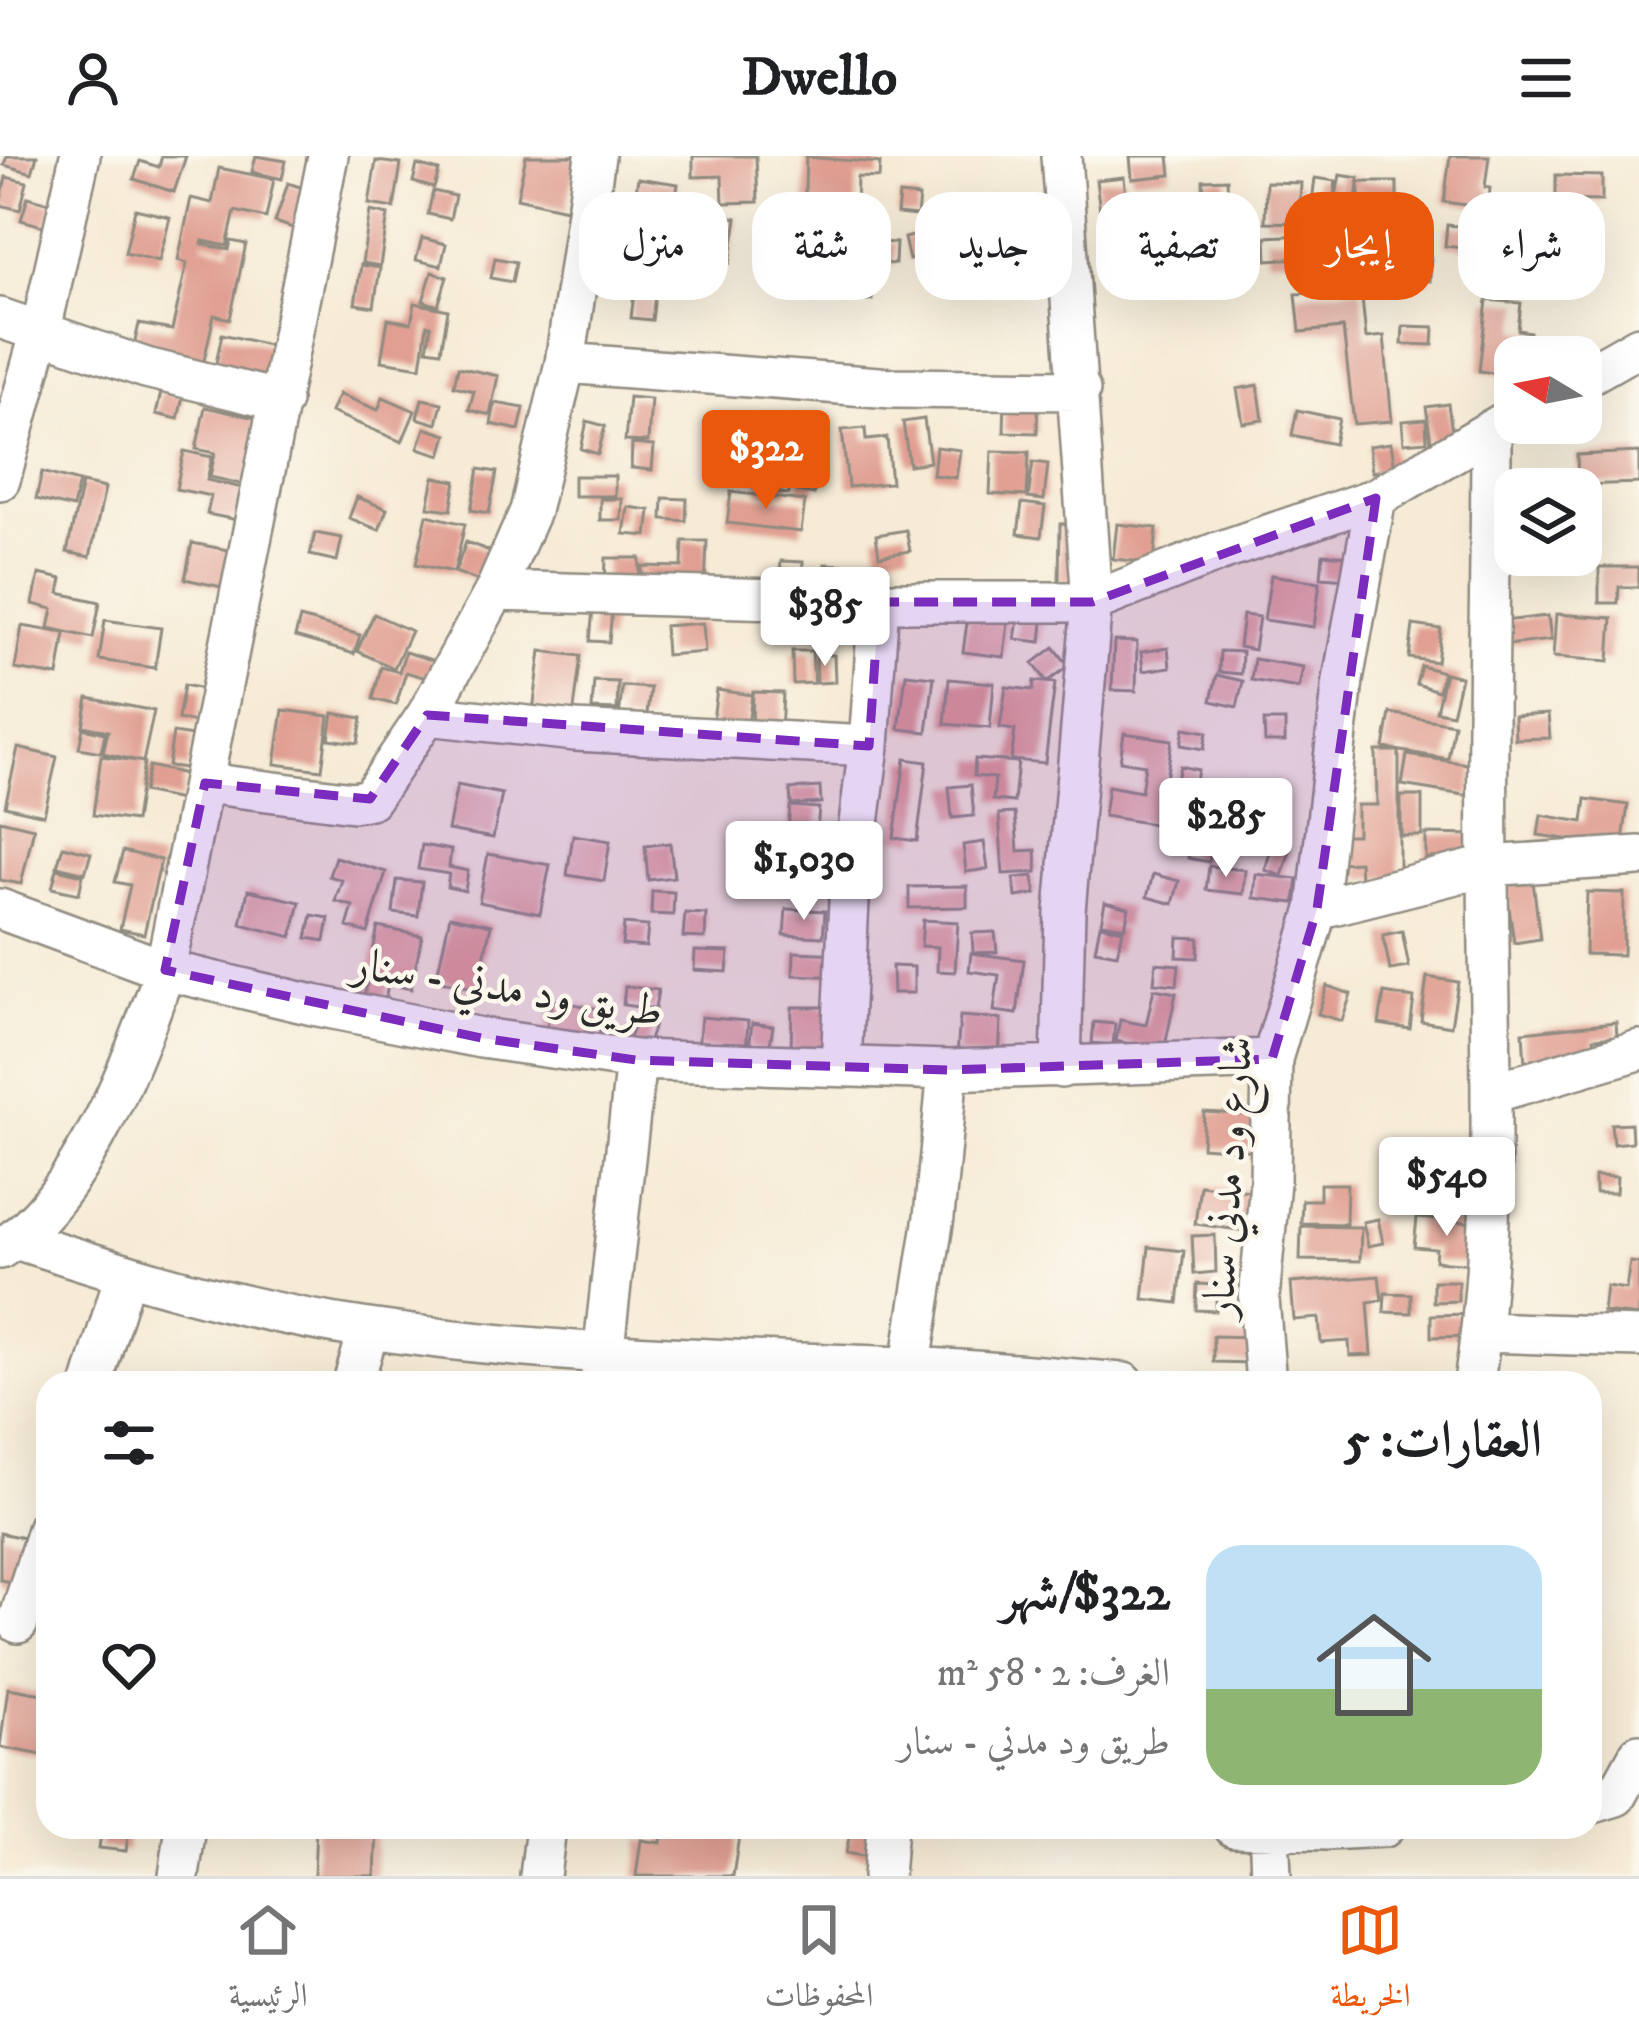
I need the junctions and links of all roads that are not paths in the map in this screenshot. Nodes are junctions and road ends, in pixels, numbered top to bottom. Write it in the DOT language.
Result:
graph roads {
  1 [pos="80,156"];
  2 [pos="328,156"];
  3 [pos="595,156"];
  4 [pos="1061,156"];
  5 [pos="0,318"];
  6 [pos="40,334"];
  7 [pos="1639,346"];
  8 [pos="565,363"];
  9 [pos="1602,367"];
  10 [pos="1080,390"];
  11 [pos="281,401"];
  12 [pos="1494,428"];
  13 [pos="1502,444"];
  14 [pos="0,480"];
  15 [pos="1376,498"];
  16 [pos="496,591"];
  17 [pos="879,602"];
  18 [pos="1092,602"];
  19 [pos="427,715"];
  20 [pos="869,746"];
  21 [pos="205,783"];
  22 [pos="1639,856"];
  23 [pos="1487,866"];
  24 [pos="0,909"];
  25 [pos="1317,909"];
  26 [pos="165,970"];
  27 [pos="1639,1050"];
  28 [pos="1272,1059"];
  29 [pos="635,1060"];
  30 [pos="841,1066"];
  31 [pos="1061,1068"];
  32 [pos="948,1070"];
  33 [pos="1492,1093"];
  34 [pos="8,1244"];
  35 [pos="125,1275"];
  36 [pos="369,1329"];
  37 [pos="1482,1332"];
  38 [pos="1639,1337"];
  39 [pos="602,1368"];
  40 [pos="96,1371"];
  41 [pos="356,1371"];
  42 [pos="734,1371"];
  43 [pos="910,1371"];
  44 [pos="1265,1371"];
  45 [pos="1476,1371"];
  46 [pos="36,1572"];
  47 [pos="22,1625"];
  48 [pos="1639,1754"];
  49 [pos="1602,1800"];
  50 [pos="184,1839"];
  51 [pos="545,1839"];
  52 [pos="886,1839"];
  53 [pos="1261,1839"];
  54 [pos="179,1876"];
  55 [pos="540,1876"];
  56 [pos="884,1876"];
  57 [pos="1271,1876"];
  1 -- 6 [label="street"];
  2 -- 11 [label="street"];
  3 -- 8 [label="street"];
  4 -- 10 [label="street"];
  5 -- 6 [label="street"];
  6 -- 11 [label="street"];
  6 -- 14 [label="street"];
  7 -- 9 [label="street"];
  8 -- 10 [label="street"];
  8 -- 16 [label="street"];
  10 -- 18 [label="street"];
  11 -- 21 [label="street"];
  12 -- 15 [label="street"];
  13 -- 23 [label="street"];
  15 -- 18 [label="street"];
  15 -- 25 [label="street, شارع ود مدني سنار"];
  16 -- 17 [label="street"];
  16 -- 19 [label="street"];
  17 -- 18 [label="street"];
  17 -- 20 [label="street"];
  18 -- 31 [label="street"];
  19 -- 20 [label="street"];
  19 -- 21 [label="street"];
  20 -- 30 [label="street"];
  21 -- 26 [label="street"];
  22 -- 23 [label="street"];
  23 -- 25 [label="street"];
  23 -- 33 [label="street"];
  24 -- 26 [label="street, طريق ود مدني - سنار"];
  25 -- 28 [label="street, شارع ود مدني سنار"];
  26 -- 29 [label="street, طريق ود مدني - سنار"];
  26 -- 34 [label="street"];
  27 -- 33 [label="street"];
  28 -- 31 [label="street, طريق ود مدني - سنار"];
  28 -- 44 [label="street, شارع ود مدني سنار"];
  29 -- 30 [label="street, طريق ود مدني - سنار"];
  29 -- 39 [label="street"];
  30 -- 32 [label="street, طريق ود مدني - سنار"];
  31 -- 32 [label="street, طريق ود مدني - سنار"];
  32 -- 43 [label="street"];
  33 -- 37 [label="street"];
  34 -- 35 [label="street"];
  35 -- 36 [label="street"];
  35 -- 40 [label="street"];
  36 -- 39 [label="street"];
  36 -- 41 [label="street"];
  37 -- 38 [label="street"];
  37 -- 45 [label="street"];
  39 -- 42 [label="street"];
  46 -- 47 [label="street"];
  48 -- 49 [label="street"];
  50 -- 54 [label="street"];
  51 -- 55 [label="street"];
  52 -- 56 [label="street"];
  53 -- 57 [label="street"];
}
